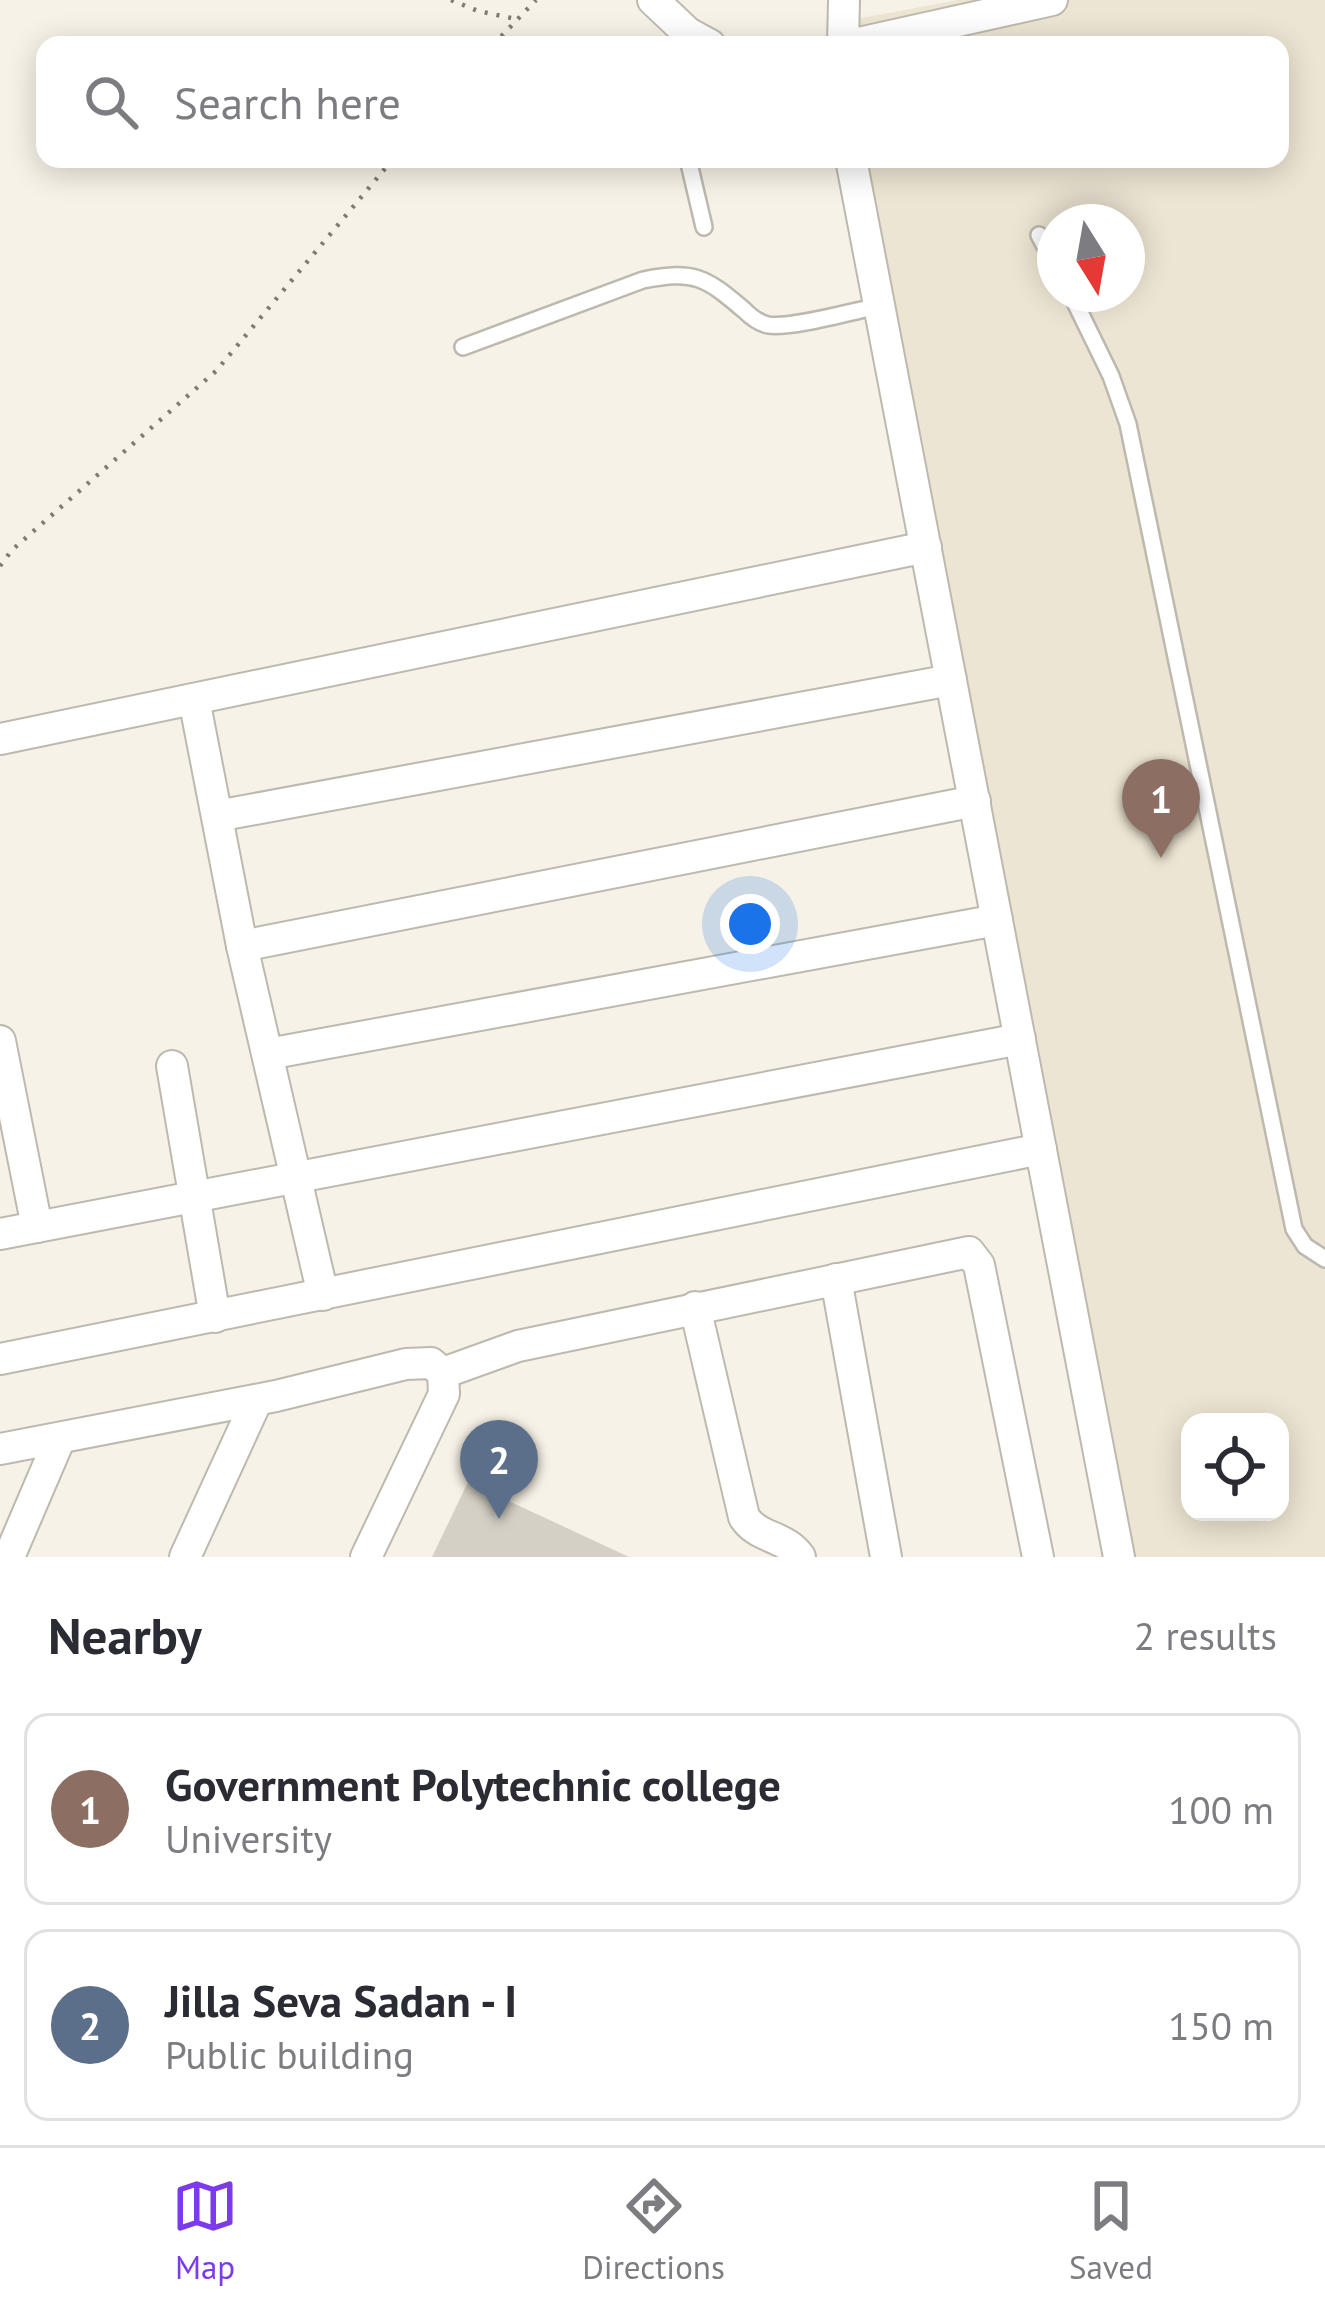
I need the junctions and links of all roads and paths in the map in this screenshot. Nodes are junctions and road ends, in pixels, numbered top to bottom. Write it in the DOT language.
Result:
graph roads {
  1 [pos="451,0"];
  2 [pos="536,0"];
  3 [pos="653,0"];
  4 [pos="844,0"];
  5 [pos="1052,0"];
  6 [pos="1002,6"];
  7 [pos="516,19"];
  8 [pos="502,36"];
  9 [pos="689,36"];
  10 [pos="846,36"];
  11 [pos="882,36"];
  12 [pos="385,168"];
  13 [pos="690,168"];
  14 [pos="853,168"];
  15 [pos="704,227"];
  16 [pos="879,306"];
  17 [pos="1080,312"];
  18 [pos="463,347"];
  19 [pos="926,547"];
  20 [pos="0,566"];
  21 [pos="951,680"];
  22 [pos="194,699"];
  23 [pos="0,739"];
  24 [pos="974,801"];
  25 [pos="217,816"];
  26 [pos="997,920"];
  27 [pos="242,946"];
  28 [pos="1020,1039"];
  29 [pos="0,1041"];
  30 [pos="268,1054"];
  31 [pos="172,1066"];
  32 [pos="9,1130"];
  33 [pos="1041,1149"];
  34 [pos="297,1178"];
  35 [pos="196,1197"];
  36 [pos="37,1227"];
  37 [pos="0,1234"];
  38 [pos="1325,1259"];
  39 [pos="836,1279"];
  40 [pos="323,1295"];
  41 [pos="694,1307"];
  42 [pos="214,1317"];
  43 [pos="0,1359"];
  44 [pos="443,1373"];
  45 [pos="257,1400"];
  46 [pos="60,1438"];
  47 [pos="0,1449"];
  48 [pos="9,1557"];
  49 [pos="185,1557"];
  50 [pos="366,1557"];
  51 [pos="800,1557"];
  52 [pos="886,1557"];
  53 [pos="1038,1557"];
  54 [pos="1119,1557"];
  1 -- 7 [label="path"];
  2 -- 7 [label="path"];
  3 -- 9 [label="street"];
  4 -- 10 [label="street"];
  5 -- 6 [label="street"];
  6 -- 11 [label="street"];
  7 -- 8 [label="path"];
  12 -- 20 [label="path"];
  13 -- 15 [label="lane"];
  14 -- 16 [label="street"];
  16 -- 18 [label="lane"];
  16 -- 19 [label="street"];
  17 -- 38 [label="lane"];
  19 -- 21 [label="street"];
  19 -- 22 [label="street"];
  21 -- 24 [label="street"];
  21 -- 25 [label="street"];
  22 -- 23 [label="street"];
  22 -- 25 [label="street"];
  24 -- 26 [label="street"];
  24 -- 27 [label="street"];
  25 -- 27 [label="street"];
  26 -- 28 [label="street"];
  26 -- 30 [label="street"];
  27 -- 30 [label="street"];
  28 -- 33 [label="street"];
  28 -- 34 [label="street"];
  29 -- 32 [label="street"];
  30 -- 34 [label="street"];
  31 -- 35 [label="street"];
  32 -- 36 [label="street"];
  33 -- 40 [label="street"];
  33 -- 54 [label="street"];
  34 -- 35 [label="street"];
  34 -- 40 [label="street"];
  35 -- 36 [label="street"];
  35 -- 42 [label="street"];
  36 -- 37 [label="street"];
  39 -- 41 [label="street"];
  39 -- 52 [label="street"];
  39 -- 53 [label="street"];
  40 -- 42 [label="street"];
  41 -- 44 [label="street"];
  41 -- 51 [label="street"];
  42 -- 43 [label="street"];
  44 -- 45 [label="street"];
  44 -- 50 [label="street"];
  45 -- 46 [label="street"];
  45 -- 49 [label="street"];
  46 -- 47 [label="street"];
  46 -- 48 [label="street"];
}
